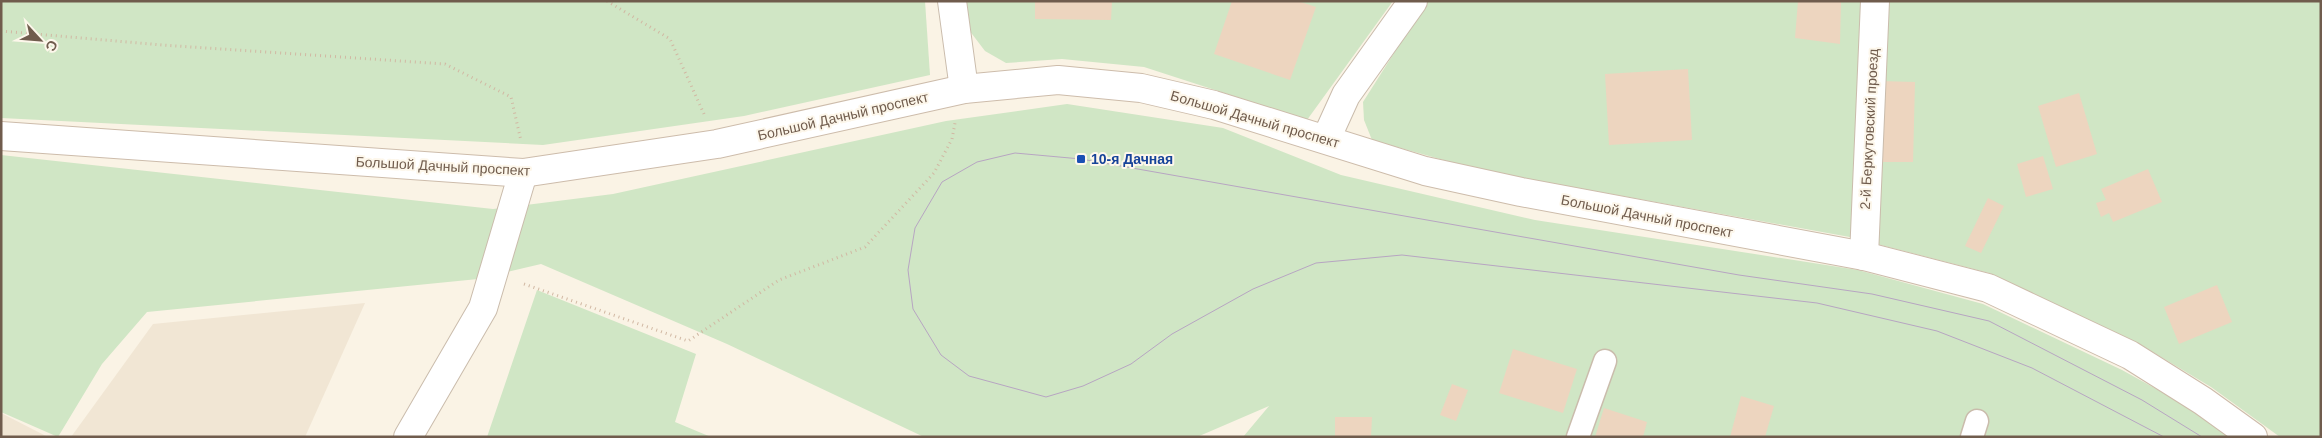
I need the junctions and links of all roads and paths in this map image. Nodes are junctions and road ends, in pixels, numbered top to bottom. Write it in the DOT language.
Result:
graph roads {
  1 [pos="607,1"];
  2 [pos="952,1"];
  3 [pos="1413,1"];
  4 [pos="1875,1"];
  5 [pos="1,31"];
  6 [pos="964,89"];
  7 [pos="1,136"];
  8 [pos="1326,139"];
  9 [pos="717,144"];
  10 [pos="523,173"];
  11 [pos="1864,256"];
  12 [pos="516,281"];
  13 [pos="1605,361"];
  14 [pos="408,437"];
  15 [pos="1578,437"];
  16 [pos="2253,437"];
  1 -- 9 [label="path"];
  2 -- 6 [label="main road"];
  3 -- 8 [label="main road"];
  4 -- 11 [label="main road, 2-й Беркутовский проезд"];
  5 -- 10 [label="path"];
  6 -- 8 [label="main road, Большой Дачный проспект"];
  6 -- 9 [label="main road, Большой Дачный проспект"];
  6 -- 12 [label="path"];
  7 -- 10 [label="main road, Большой Дачный проспект"];
  8 -- 11 [label="main road, Большой Дачный проспект"];
  9 -- 10 [label="main road, Большой Дачный проспект"];
  10 -- 14 [label="main road"];
  11 -- 16 [label="main road, Большой Дачный проспект"];
  13 -- 15 [label="lane"];
}
